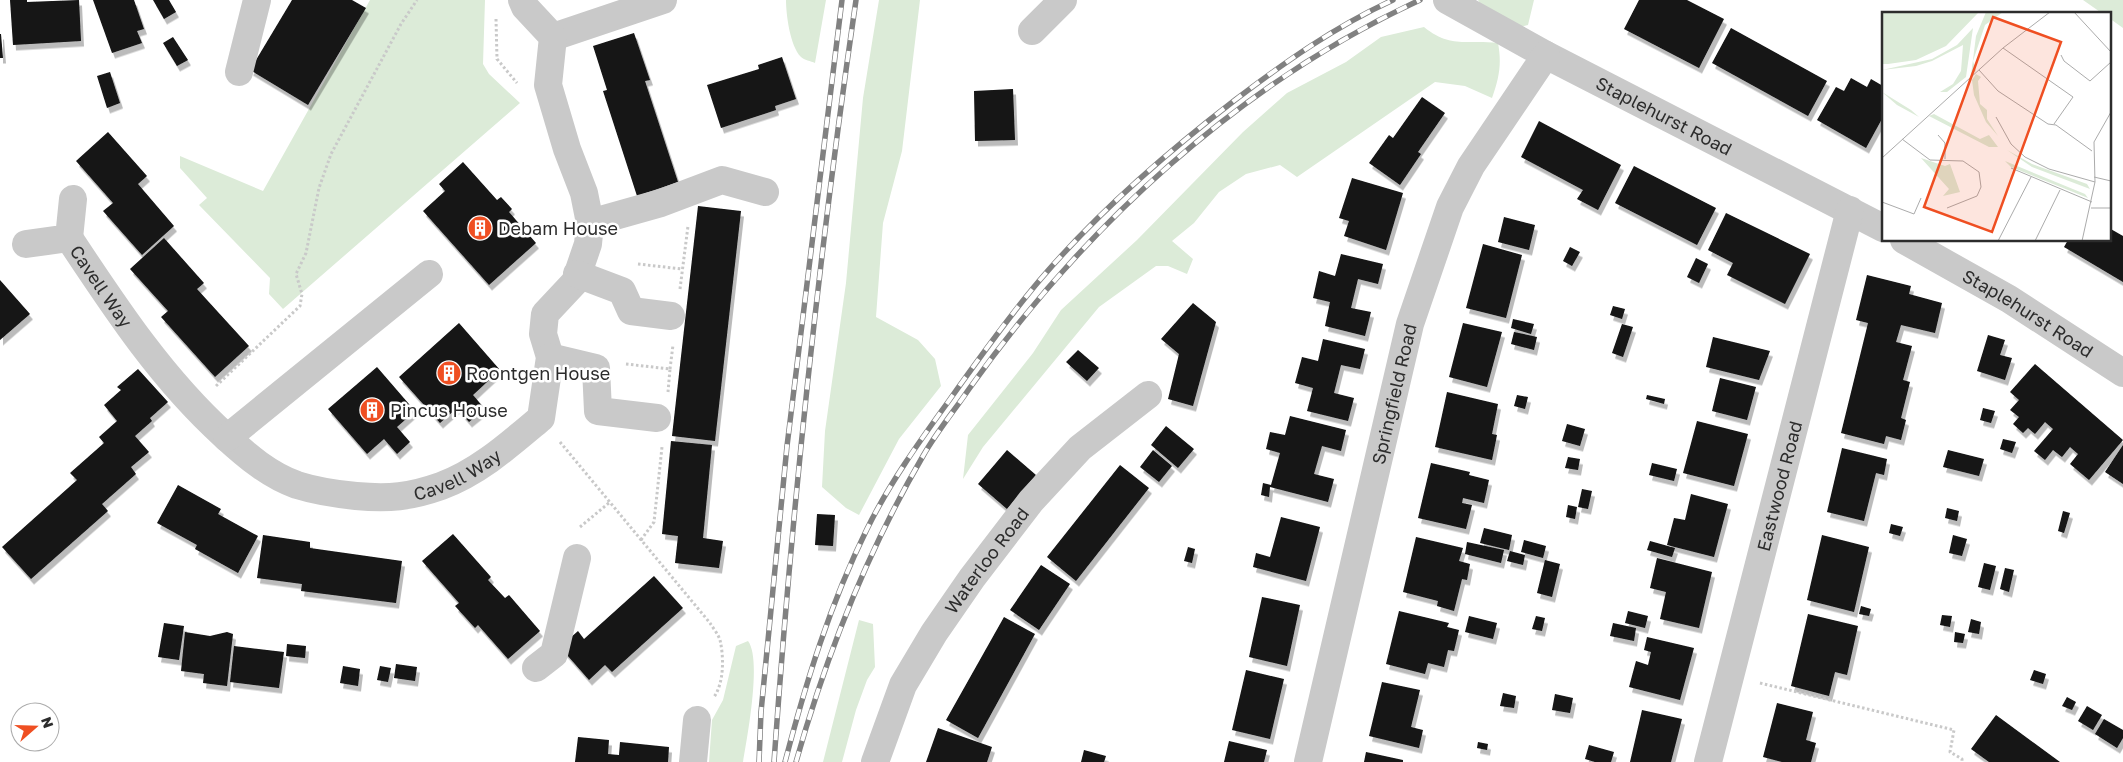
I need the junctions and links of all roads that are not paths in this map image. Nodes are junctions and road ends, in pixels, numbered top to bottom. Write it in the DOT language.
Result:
graph roads {
  1 [pos="256,0"];
  2 [pos="522,0"];
  3 [pos="663,0"];
  4 [pos="1062,0"];
  5 [pos="1447,0"];
  6 [pos="1032,31"];
  7 [pos="553,37"];
  8 [pos="1546,55"];
  9 [pos="239,72"];
  10 [pos="765,192"];
  11 [pos="73,199"];
  12 [pos="1850,210"];
  13 [pos="590,223"];
  14 [pos="1882,227"];
  15 [pos="69,238"];
  16 [pos="1906,241"];
  17 [pos="26,244"];
  18 [pos="428,274"];
  19 [pos="577,274"];
  20 [pos="671,316"];
  21 [pos="550,357"];
  22 [pos="2123,373"];
  23 [pos="1148,395"];
  24 [pos="657,418"];
  25 [pos="228,438"];
  26 [pos="577,558"];
  27 [pos="536,668"];
  28 [pos="696,720"];
  29 [pos="693,762"];
  30 [pos="875,762"];
  31 [pos="1308,762"];
  32 [pos="1708,762"];
  1 -- 9 [label="street"];
  2 -- 7 [label="street"];
  3 -- 7 [label="street"];
  4 -- 6 [label="street"];
  5 -- 8 [label="street, Staplehurst Road"];
  7 -- 13 [label="street"];
  8 -- 12 [label="street, Staplehurst Road"];
  8 -- 31 [label="street, Springfield Road"];
  10 -- 13 [label="street"];
  11 -- 15 [label="street"];
  12 -- 14 [label="street, Staplehurst Road"];
  12 -- 32 [label="street, Eastwood Road"];
  13 -- 19 [label="street"];
  15 -- 17 [label="street"];
  15 -- 25 [label="street, Cavell Way"];
  16 -- 22 [label="street, Staplehurst Road"];
  18 -- 25 [label="street"];
  19 -- 20 [label="street"];
  19 -- 21 [label="street"];
  21 -- 24 [label="street"];
  21 -- 25 [label="street, Cavell Way"];
  23 -- 30 [label="street, Waterloo Road"];
  26 -- 27 [label="street"];
  28 -- 29 [label="street"];
}
